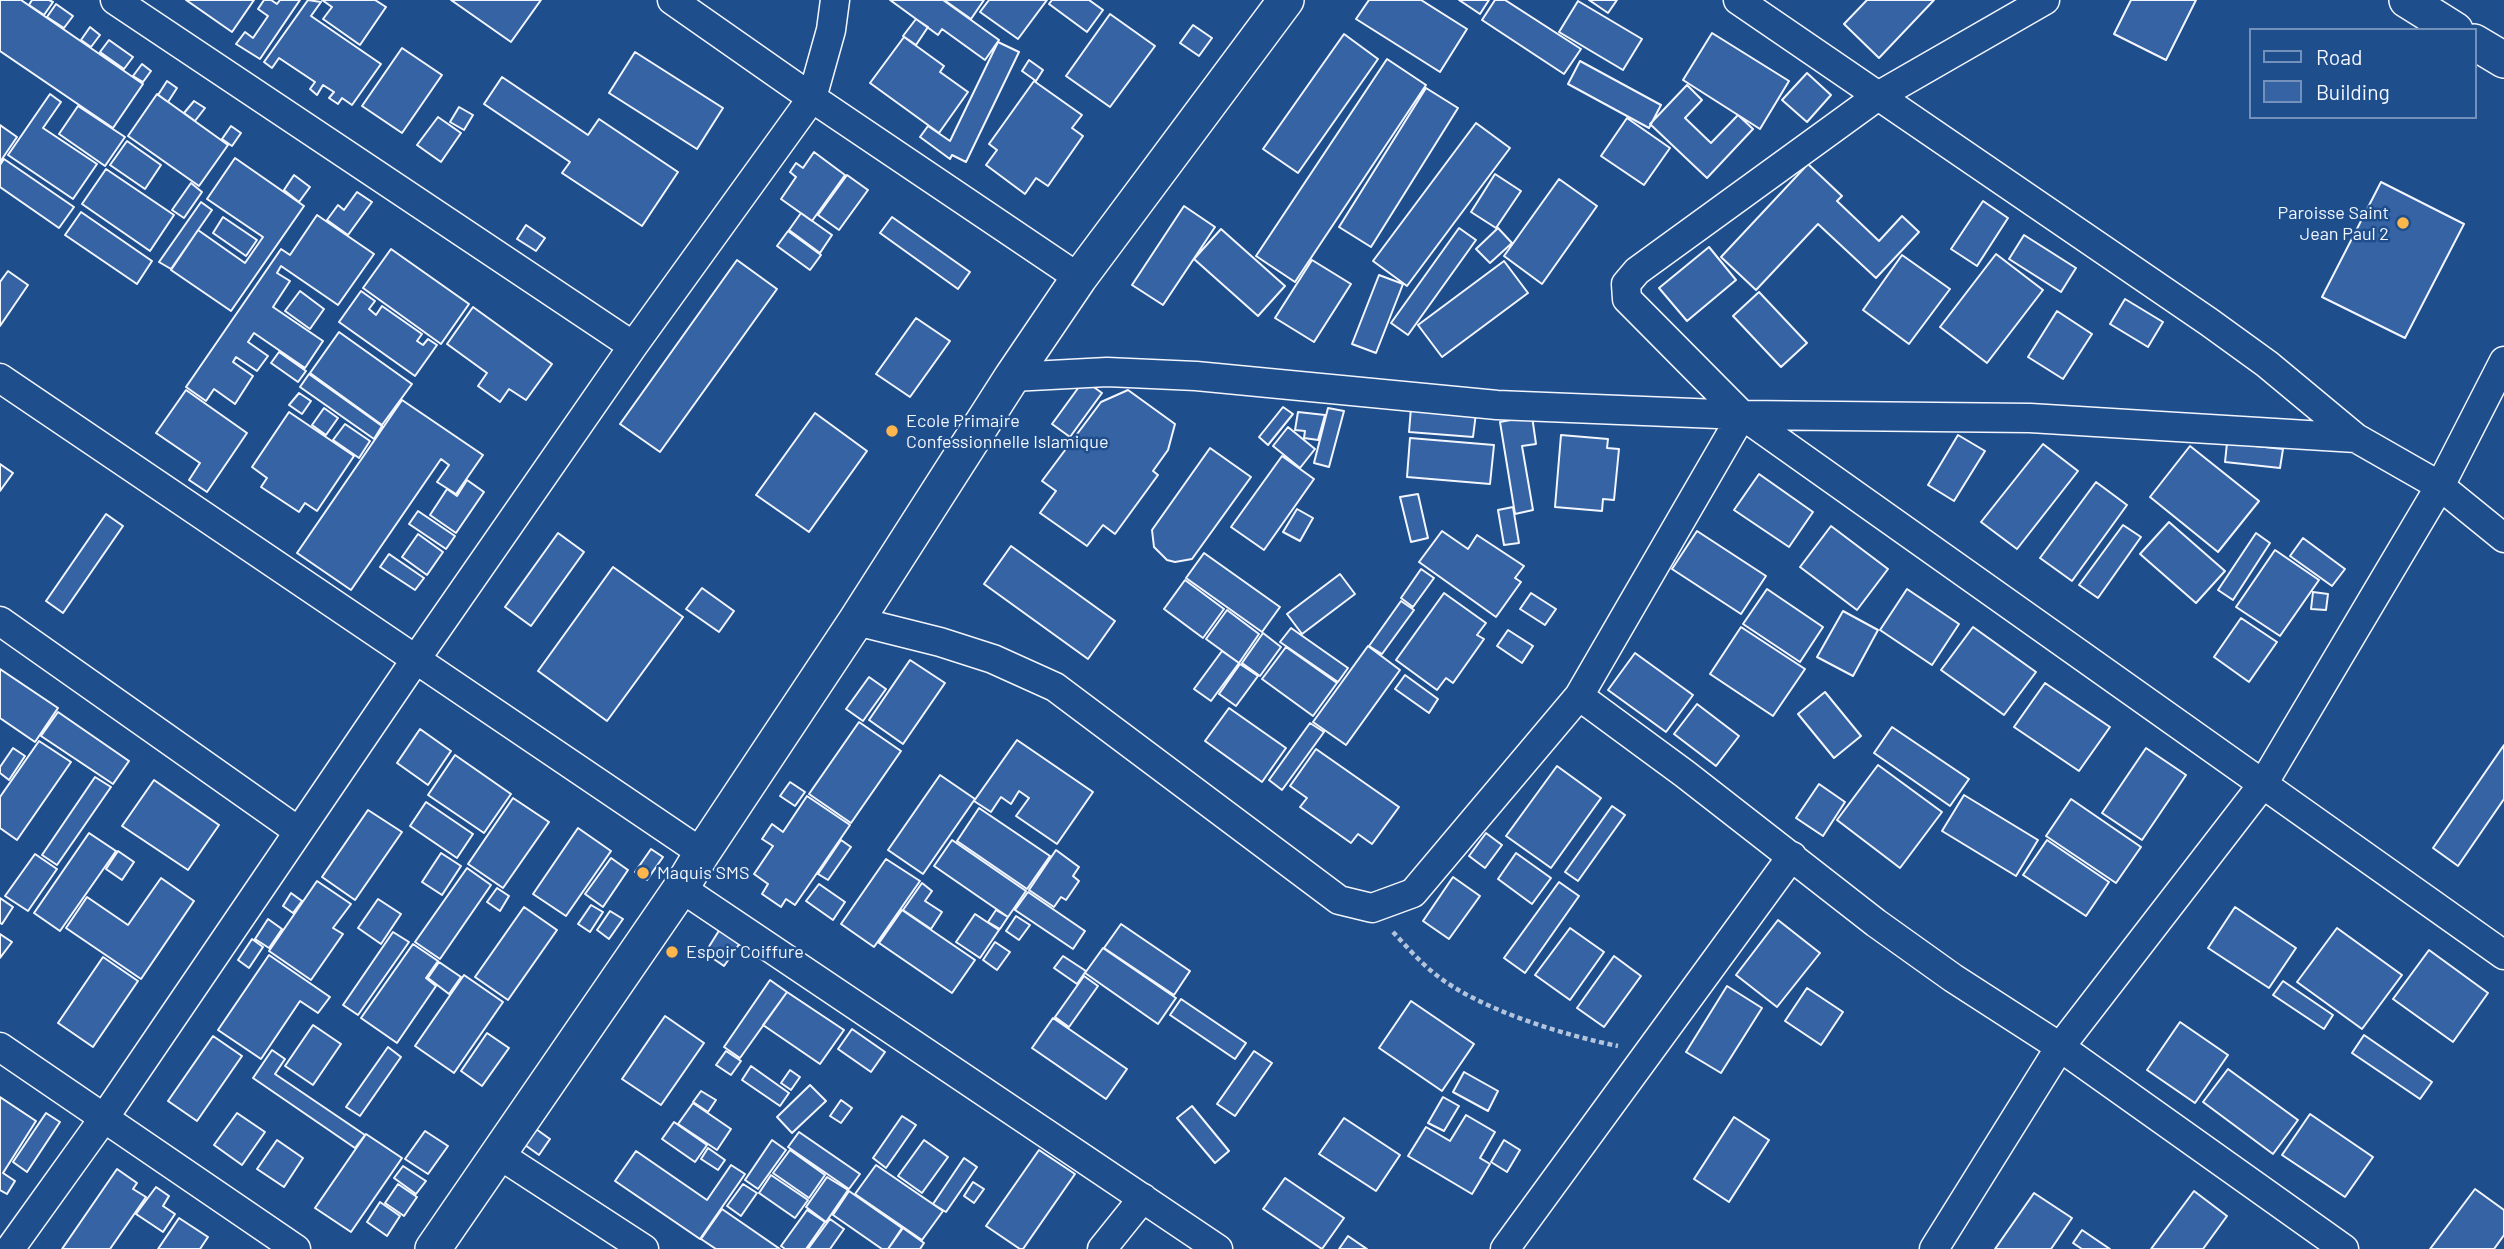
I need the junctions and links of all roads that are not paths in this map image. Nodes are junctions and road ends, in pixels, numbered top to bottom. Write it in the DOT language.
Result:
graph roads {
  1 [pos="672,0"];
  2 [pos="835,0"];
  3 [pos="1286,0"];
  4 [pos="1738,0"];
  5 [pos="2045,0"];
  6 [pos="2407,0"];
  7 [pos="130,5"];
  8 [pos="2452,28"];
  9 [pos="2476,43"];
  10 [pos="2504,60"];
  11 [pos="1878,96"];
  12 [pos="812,99"];
  13 [pos="1079,278"];
  14 [pos="633,346"];
  15 [pos="2504,361"];
  16 [pos="1012,377"];
  17 [pos="0,378"];
  18 [pos="1742,415"];
  19 [pos="2356,438"];
  20 [pos="2440,486"];
  21 [pos="2504,538"];
  22 [pos="0,621"];
  23 [pos="856,621"];
  24 [pos="415,659"];
  25 [pos="1578,696"];
  26 [pos="2263,784"];
  27 [pos="298,831"];
  28 [pos="702,853"];
  29 [pos="1792,856"];
  30 [pos="681,888"];
  31 [pos="2504,955"];
  32 [pos="0,1046"];
  33 [pos="2060,1047"];
  34 [pos="104,1118"];
  35 [pos="498,1154"];
  36 [pos="1143,1198"];
  37 [pos="10,1249"];
  38 [pos="296,1249"];
  39 [pos="433,1249"];
  40 [pos="644,1249"];
  41 [pos="1102,1249"];
  42 [pos="1218,1249"];
  43 [pos="1506,1249"];
  44 [pos="1934,1249"];
  45 [pos="2344,1249"];
  1 -- 12 [label="street"];
  2 -- 12 [label="street"];
  3 -- 13 [label="street"];
  4 -- 11 [label="street"];
  5 -- 11 [label="street"];
  6 -- 8 [label="street"];
  7 -- 14 [label="street"];
  9 -- 10 [label="street"];
  11 -- 18 [label="street"];
  11 -- 19 [label="street"];
  12 -- 13 [label="street"];
  12 -- 14 [label="street"];
  13 -- 16 [label="street"];
  14 -- 24 [label="street"];
  15 -- 20 [label="street"];
  16 -- 18 [label="street"];
  16 -- 23 [label="street"];
  17 -- 24 [label="street"];
  18 -- 19 [label="street"];
  18 -- 25 [label="street"];
  18 -- 26 [label="street"];
  19 -- 20 [label="street"];
  20 -- 21 [label="street"];
  20 -- 26 [label="street"];
  22 -- 27 [label="street"];
  23 -- 25 [label="street"];
  23 -- 28 [label="street"];
  24 -- 27 [label="street"];
  24 -- 28 [label="street"];
  25 -- 29 [label="street"];
  26 -- 31 [label="street"];
  26 -- 33 [label="street"];
  27 -- 34 [label="street"];
  28 -- 30 [label="street"];
  29 -- 33 [label="street"];
  29 -- 43 [label="street"];
  30 -- 35 [label="street"];
  30 -- 36 [label="street"];
  32 -- 34 [label="street"];
  33 -- 44 [label="street"];
  33 -- 45 [label="street"];
  34 -- 37 [label="street"];
  34 -- 38 [label="street"];
  35 -- 39 [label="street"];
  35 -- 40 [label="street"];
  36 -- 41 [label="street"];
  36 -- 42 [label="street"];
}
